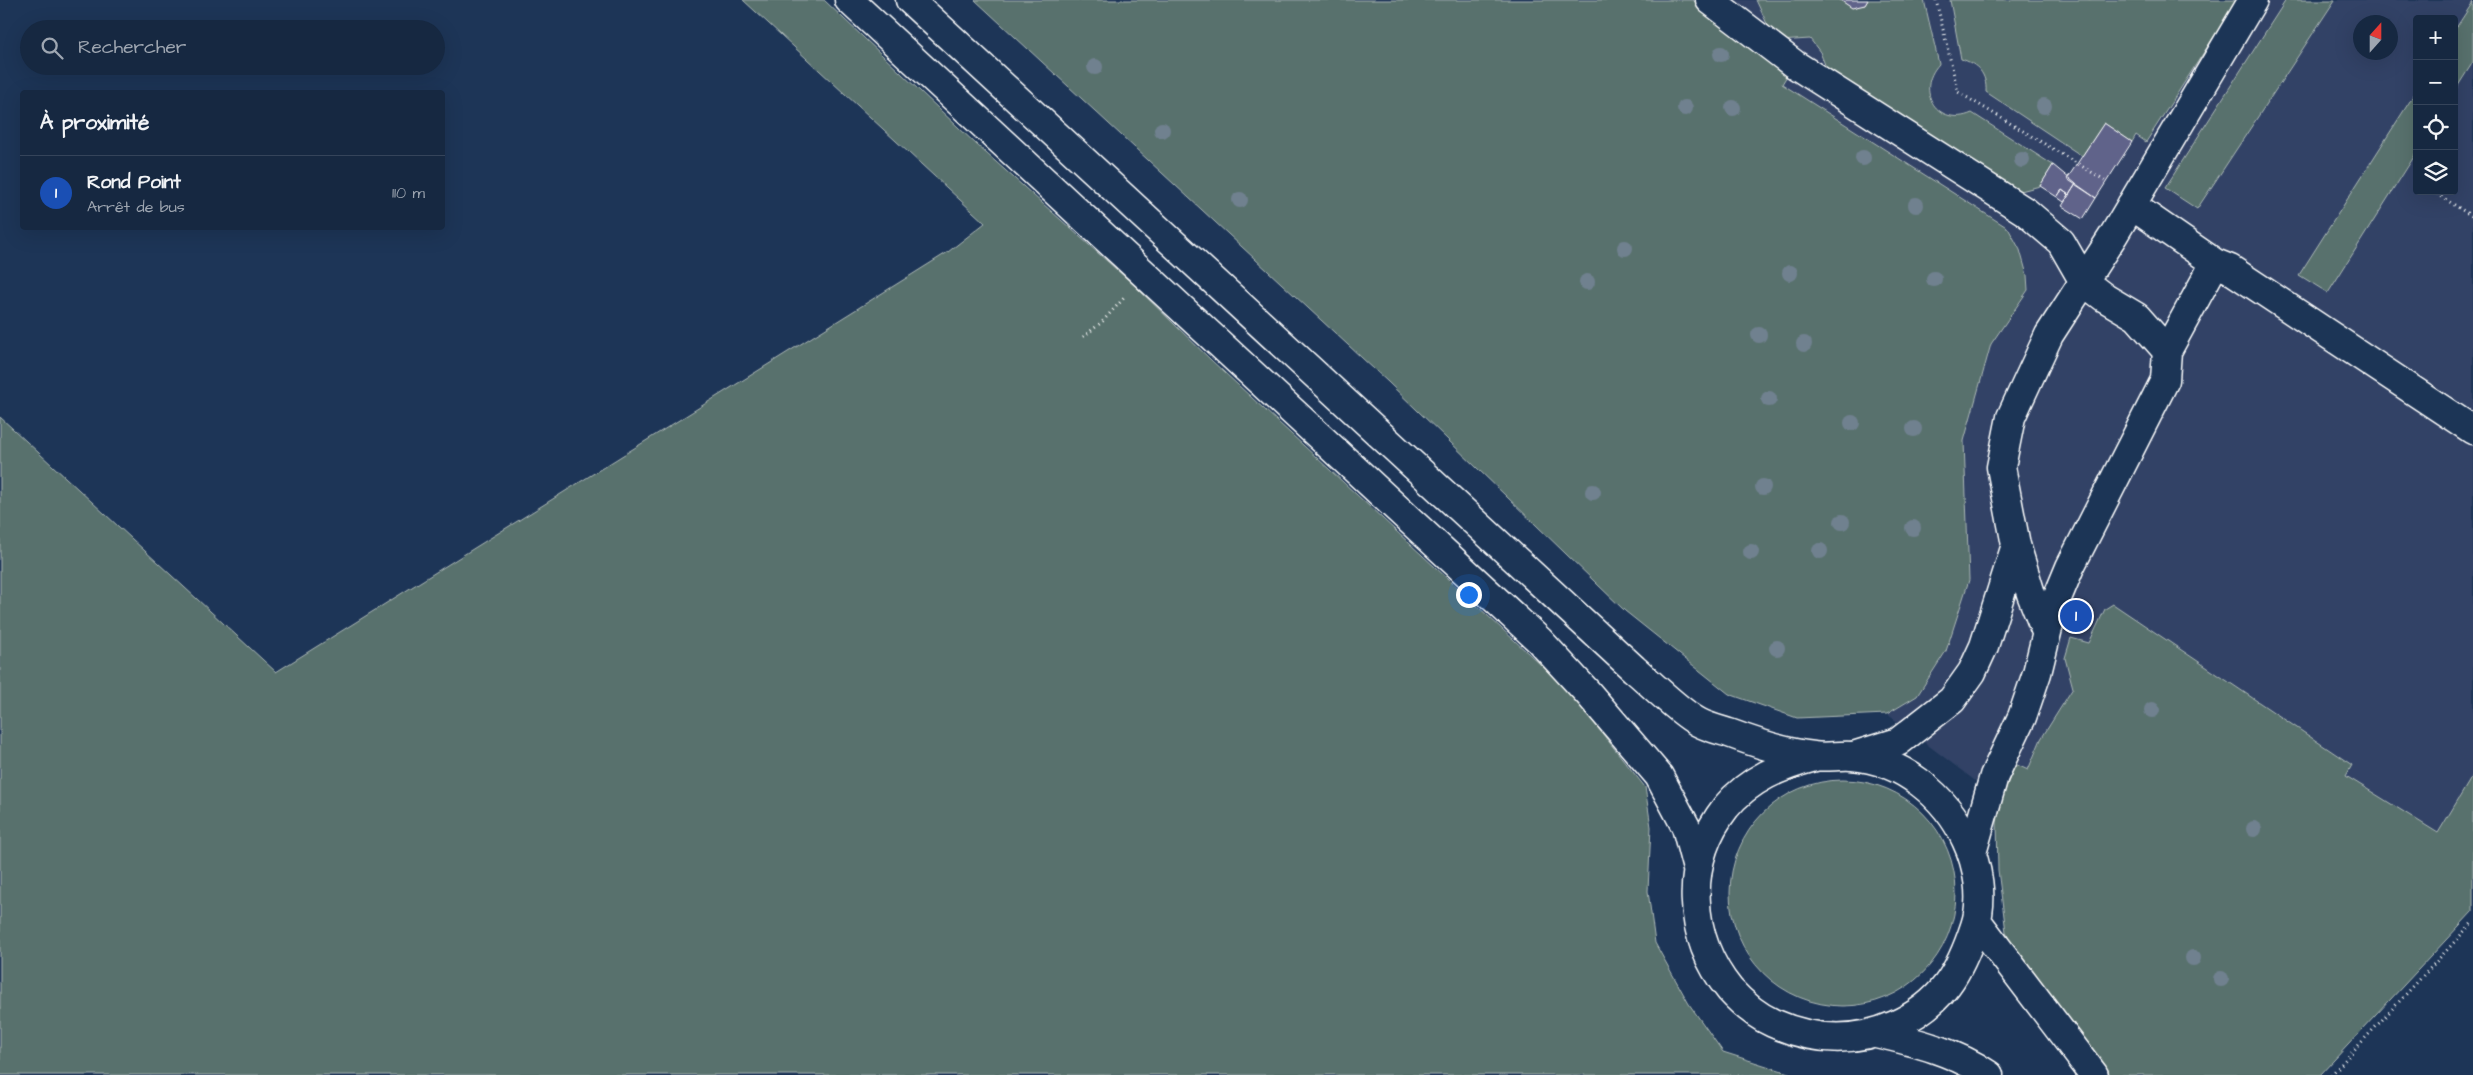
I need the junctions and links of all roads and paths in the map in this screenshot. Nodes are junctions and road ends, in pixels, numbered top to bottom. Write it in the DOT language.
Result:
graph roads {
  1 [pos="849,0"];
  2 [pos="910,0"];
  3 [pos="1710,0"];
  4 [pos="1936,0"];
  5 [pos="2253,0"];
  6 [pos="2114,183"];
  7 [pos="2439,195"];
  8 [pos="2131,205"];
  9 [pos="2473,217"];
  10 [pos="2215,263"];
  11 [pos="1146,274"];
  12 [pos="2084,282"];
  13 [pos="1082,336"];
  14 [pos="2167,351"];
  15 [pos="2473,430"];
  16 [pos="2016,545"];
  17 [pos="2046,632"];
  18 [pos="1853,756"];
  19 [pos="1815,757"];
  20 [pos="1972,853"];
  21 [pos="1697,869"];
  22 [pos="1977,920"];
  23 [pos="2473,922"];
  24 [pos="1876,1033"];
  25 [pos="1989,1075"];
  26 [pos="2094,1075"];
  27 [pos="2332,1075"];
  1 -- 11 [label="main road"];
  2 -- 19 [label="main road"];
  3 -- 12 [label="main road"];
  4 -- 6 [label="path"];
  5 -- 8 [label="main road"];
  7 -- 9 [label="path"];
  8 -- 10 [label="main road"];
  8 -- 12 [label="main road"];
  10 -- 14 [label="main road"];
  10 -- 15 [label="main road"];
  11 -- 13 [label="path"];
  11 -- 21 [label="main road"];
  12 -- 14 [label="main road"];
  12 -- 16 [label="main road"];
  14 -- 17 [label="main road"];
  16 -- 17 [label="main road"];
  16 -- 18 [label="main road"];
  17 -- 20 [label="main road"];
  18 -- 19 [label="main road"];
  18 -- 20 [label="main road"];
  19 -- 21 [label="main road"];
  20 -- 22 [label="main road"];
  21 -- 24 [label="main road"];
  22 -- 24 [label="main road"];
  22 -- 26 [label="main road"];
  23 -- 27 [label="path"];
  24 -- 25 [label="main road"];
}
